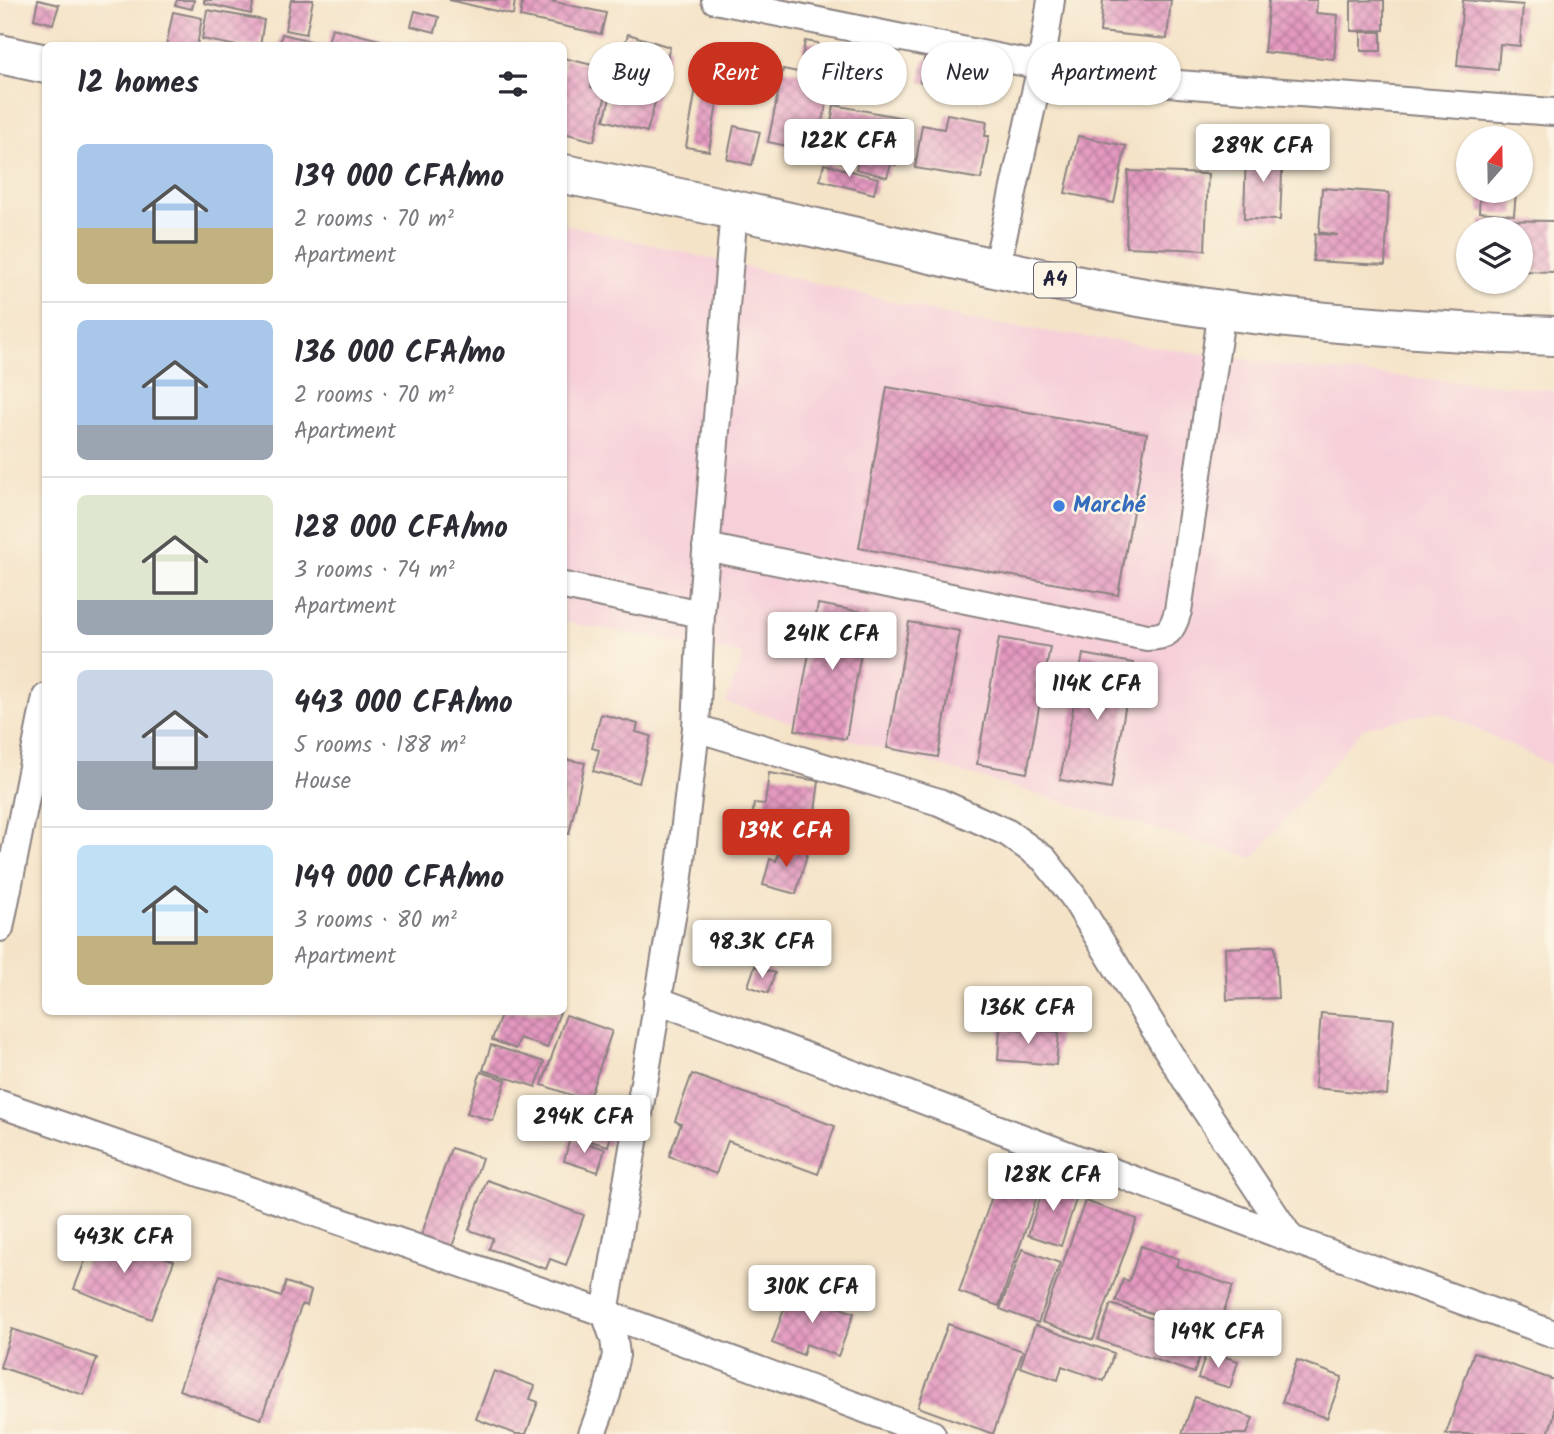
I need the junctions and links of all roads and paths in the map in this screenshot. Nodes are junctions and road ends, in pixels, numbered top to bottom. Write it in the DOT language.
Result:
graph roads {
  1 [pos="715,0"];
  2 [pos="1051,0"];
  3 [pos="1045,42"];
  4 [pos="0,54"];
  5 [pos="42,63"];
  6 [pos="1027,63"];
  7 [pos="1181,84"];
  8 [pos="1032,105"];
  9 [pos="1554,112"];
  10 [pos="567,175"];
  11 [pos="734,209"];
  12 [pos="996,269"];
  13 [pos="1222,310"];
  14 [pos="1554,337"];
  15 [pos="706,547"];
  16 [pos="567,587"];
  17 [pos="701,614"];
  18 [pos="42,717"];
  19 [pos="696,728"];
  20 [pos="0,928"];
  21 [pos="657,1000"];
  22 [pos="0,1104"];
  23 [pos="1291,1239"];
  24 [pos="605,1313"];
  25 [pos="1554,1334"];
  26 [pos="592,1434"];
  27 [pos="932,1434"];
  1 -- 6 [label="street"];
  2 -- 3 [label="street"];
  4 -- 5 [label="main road"];
  7 -- 9 [label="street"];
  8 -- 12 [label="street"];
  10 -- 11 [label="main road, A4"];
  11 -- 12 [label="main road, A4"];
  11 -- 15 [label="street"];
  12 -- 13 [label="main road, A4"];
  13 -- 14 [label="main road, A4"];
  13 -- 15 [label="street"];
  15 -- 17 [label="street"];
  16 -- 17 [label="street"];
  17 -- 19 [label="street"];
  18 -- 20 [label="street"];
  19 -- 21 [label="street"];
  19 -- 23 [label="street"];
  21 -- 23 [label="street"];
  21 -- 24 [label="street"];
  22 -- 24 [label="street"];
  23 -- 25 [label="street"];
  24 -- 26 [label="street"];
  24 -- 27 [label="street"];
}
